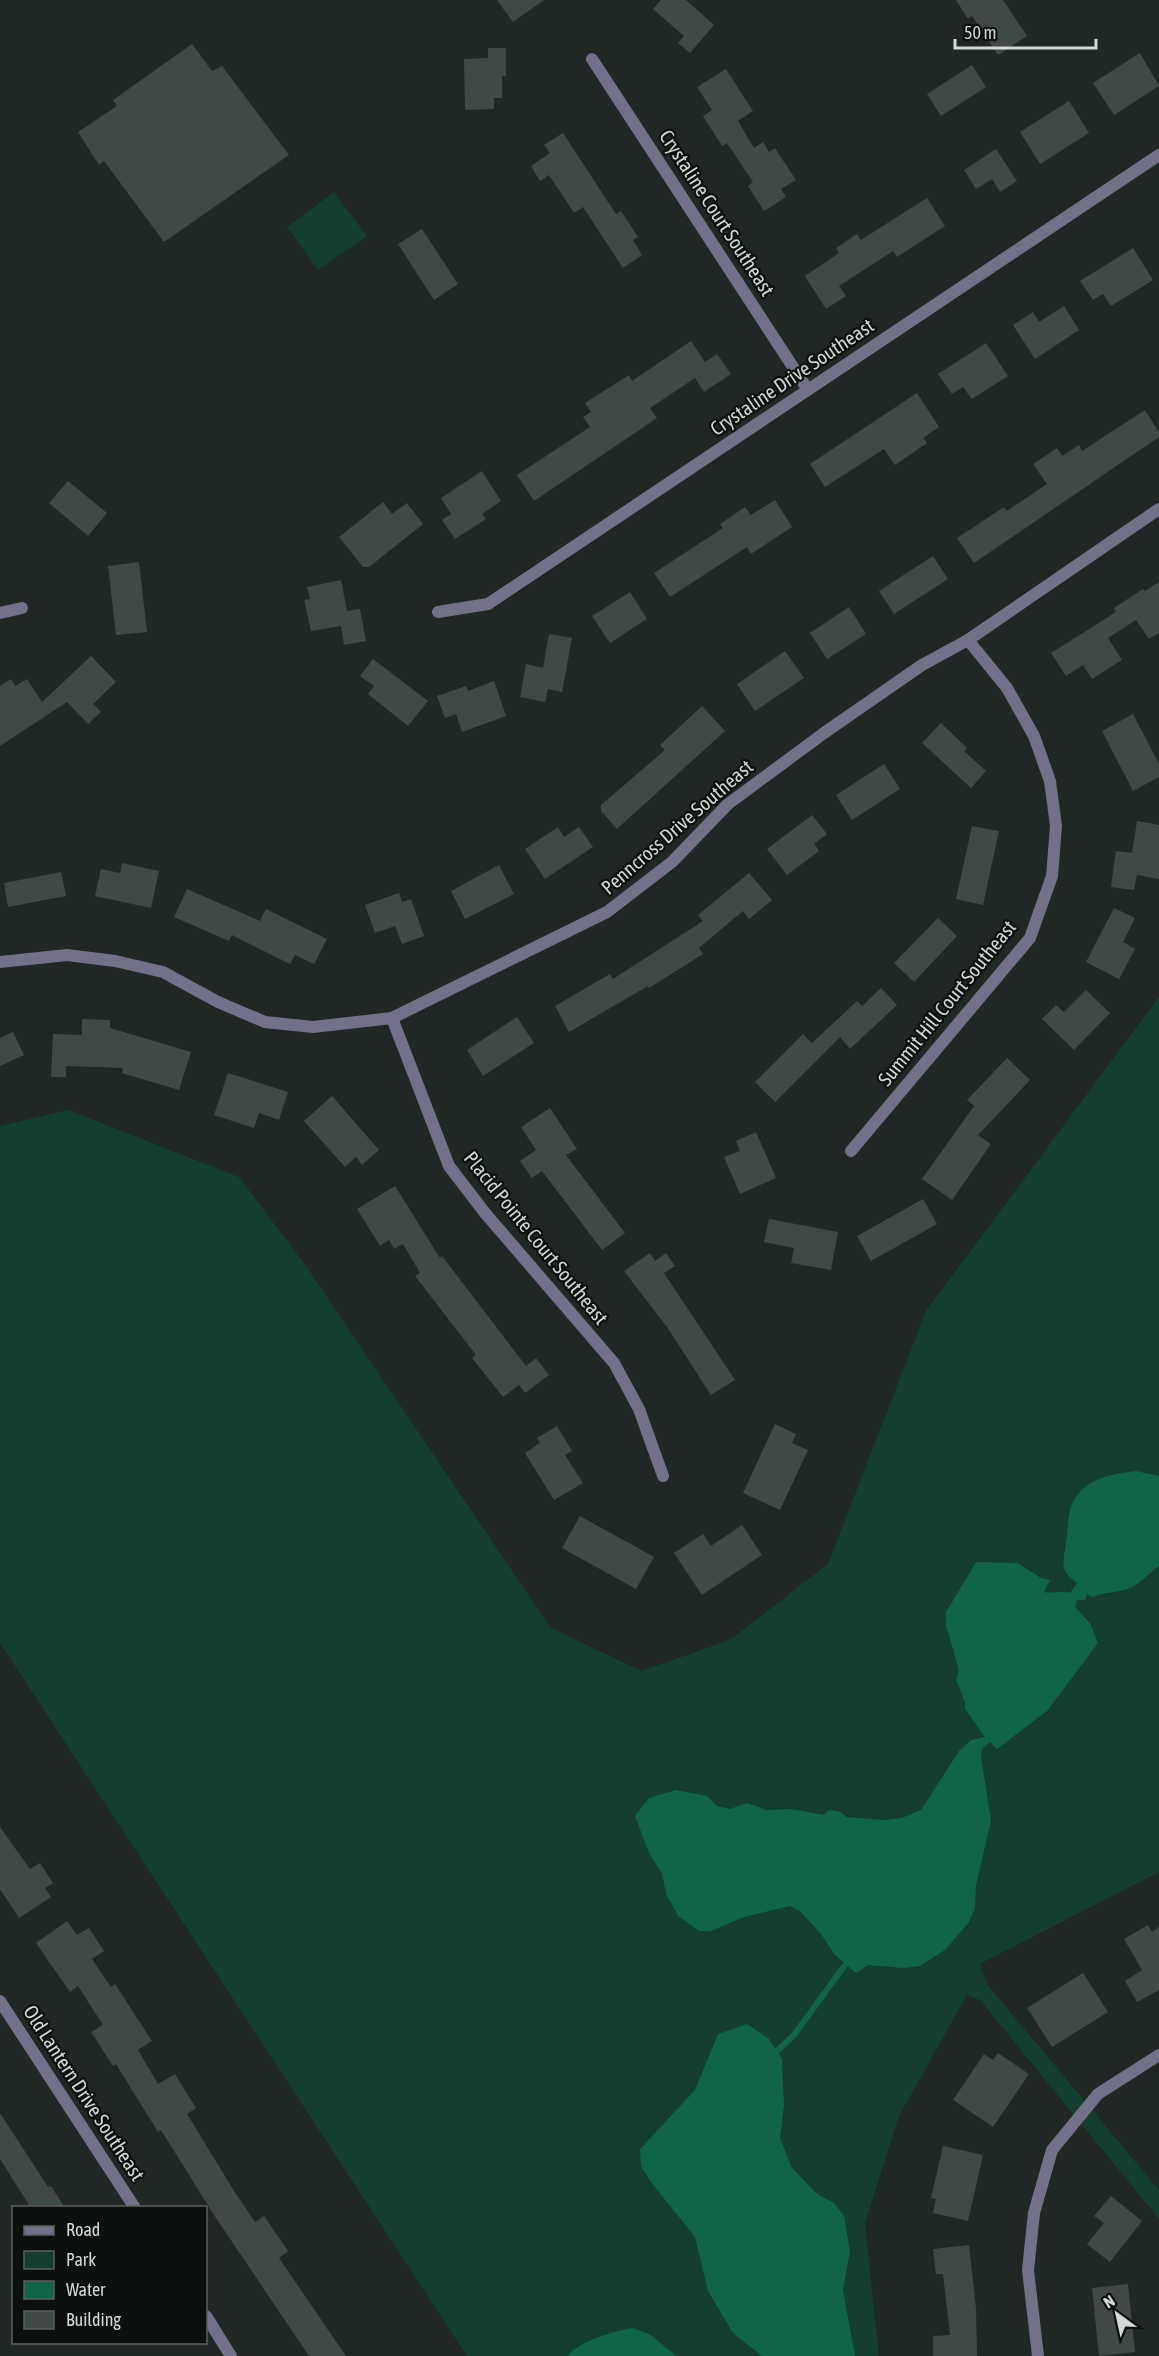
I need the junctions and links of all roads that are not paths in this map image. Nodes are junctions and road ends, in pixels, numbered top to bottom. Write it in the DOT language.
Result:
graph roads {
  1 [pos="592,59"];
  2 [pos="1159,155"];
  3 [pos="808,390"];
  4 [pos="1159,509"];
  5 [pos="22,608"];
  6 [pos="438,612"];
  7 [pos="0,613"];
  8 [pos="968,640"];
  9 [pos="0,962"];
  10 [pos="392,1018"];
  11 [pos="851,1151"];
  12 [pos="663,1476"];
  13 [pos="0,2001"];
  14 [pos="1159,2055"];
  15 [pos="134,2206"];
  16 [pos="207,2318"];
  17 [pos="231,2356"];
  18 [pos="1038,2356"];
  1 -- 3 [label="street, Crystaline Court Southeast"];
  2 -- 3 [label="street, Crystaline Drive Southeast"];
  3 -- 6 [label="street, Crystaline Drive Southeast"];
  4 -- 8 [label="street, Penncross Drive Southeast"];
  5 -- 7 [label="street"];
  8 -- 10 [label="street, Penncross Drive Southeast"];
  8 -- 11 [label="street, Summit Hill Court Southeast"];
  9 -- 10 [label="street, Penncross Drive Southeast"];
  10 -- 12 [label="street, Placid Pointe Court Southeast"];
  13 -- 15 [label="street, Old Lantern Drive Southeast"];
  14 -- 18 [label="street"];
  16 -- 17 [label="street"];
}
